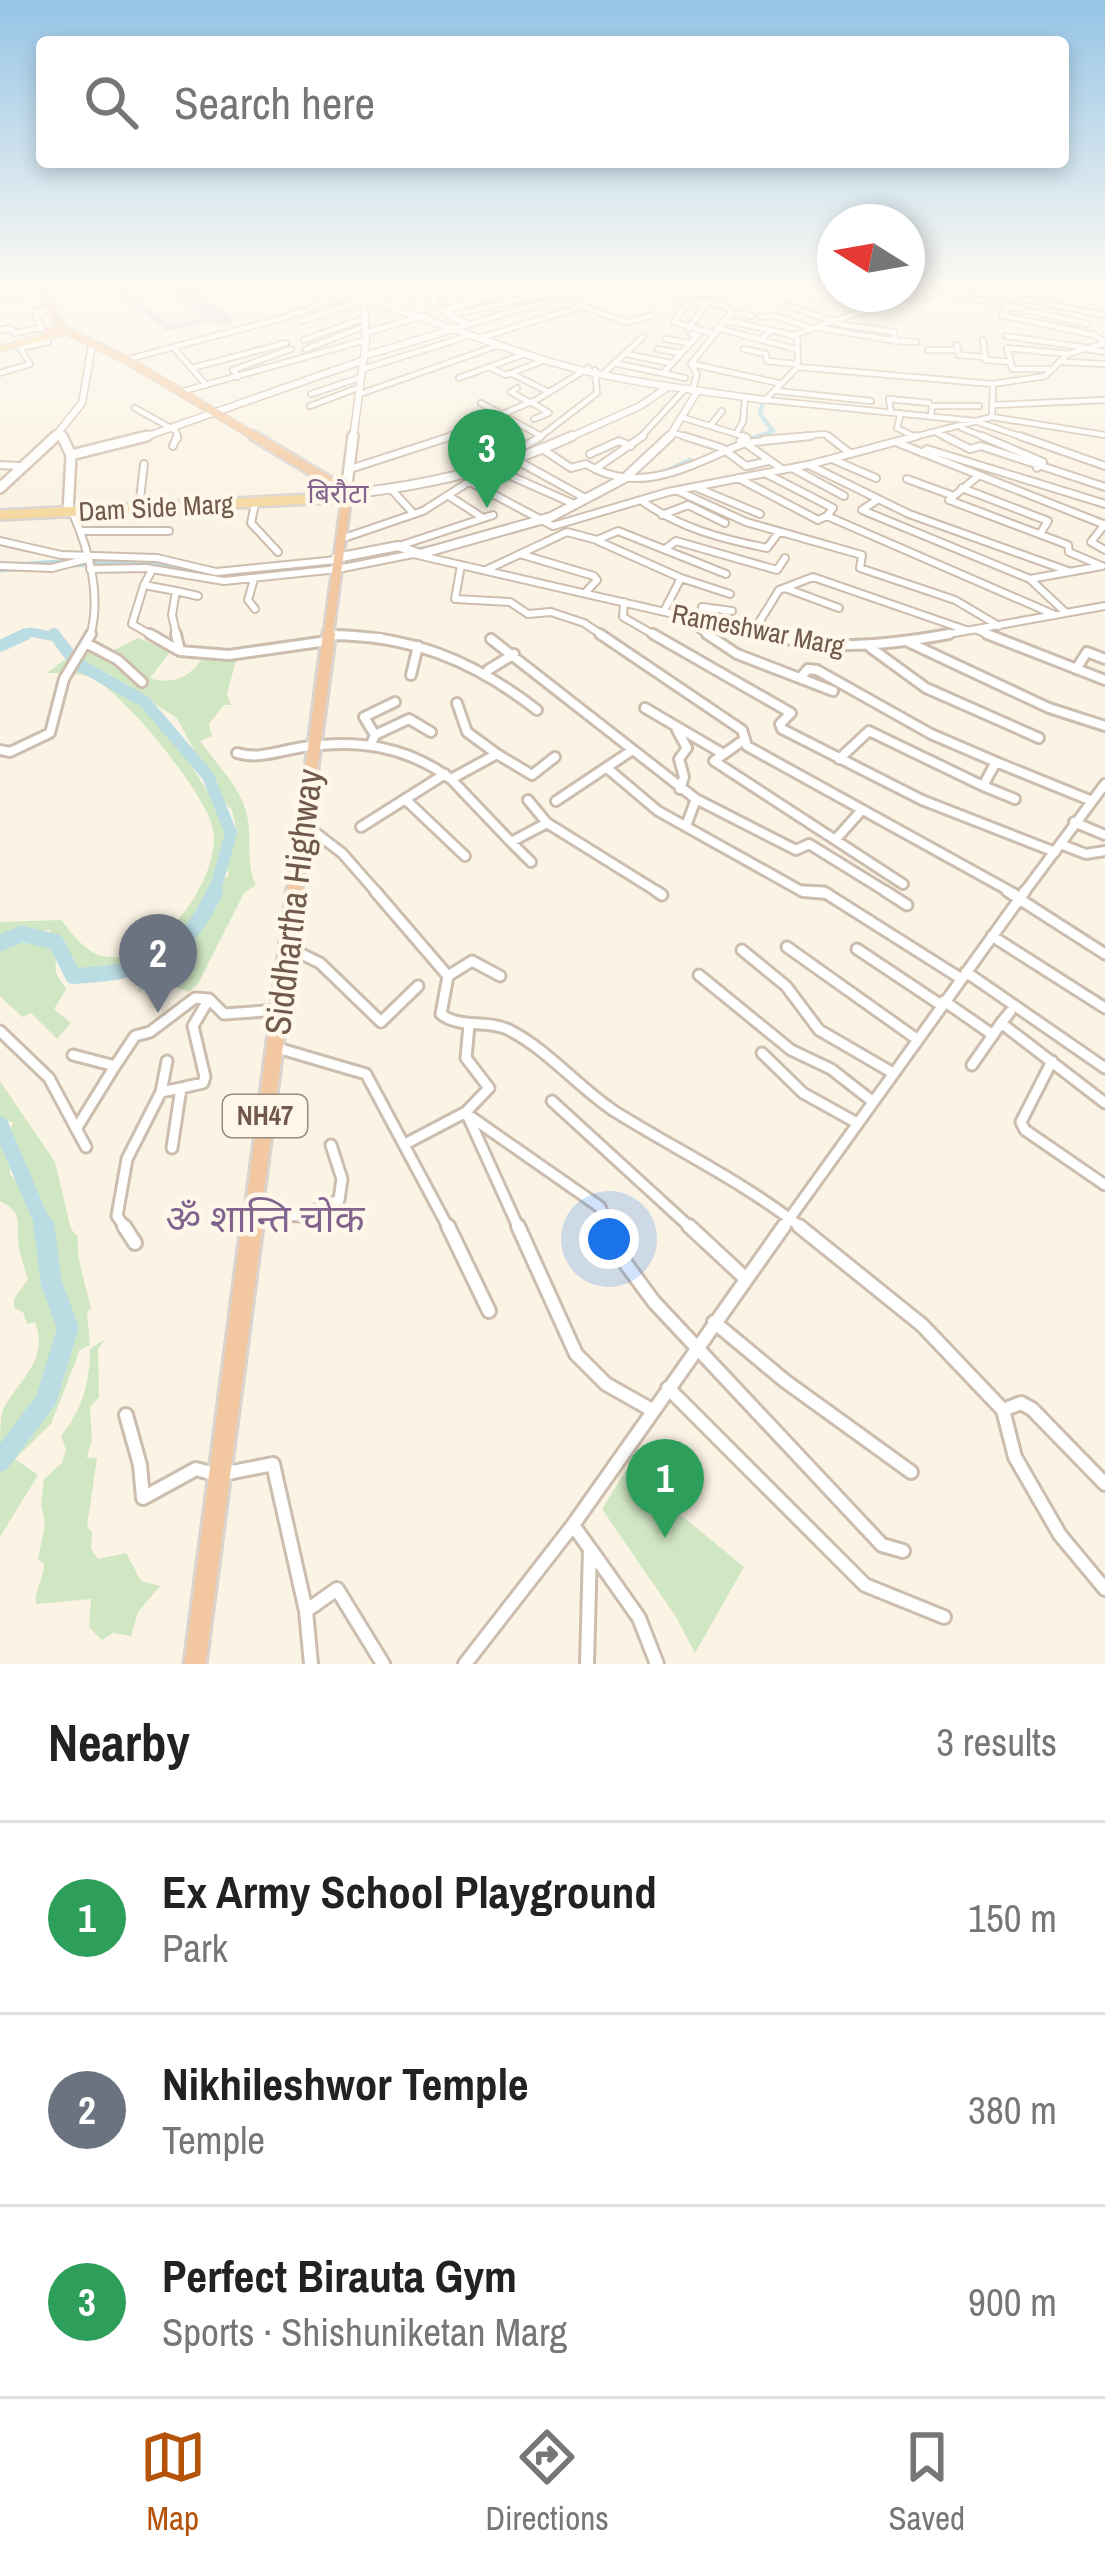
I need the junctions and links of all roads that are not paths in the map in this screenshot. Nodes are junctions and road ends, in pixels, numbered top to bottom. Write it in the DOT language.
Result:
graph roads {
  1 [pos="614,363"];
  2 [pos="671,363"];
  3 [pos="30,364"];
  4 [pos="87,364"];
  5 [pos="131,364"];
  6 [pos="189,364"];
  7 [pos="212,364"];
  8 [pos="247,364"];
  9 [pos="274,364"];
  10 [pos="363,364"];
  11 [pos="383,364"];
  12 [pos="393,364"];
  13 [pos="411,364"];
  14 [pos="499,364"];
  15 [pos="536,364"];
  16 [pos="564,364"];
  17 [pos="617,364"];
  18 [pos="691,364"];
  19 [pos="783,364"];
  20 [pos="1010,364"];
  21 [pos="1059,364"];
  22 [pos="797,366"];
  23 [pos="490,367"];
  24 [pos="193,368"];
  25 [pos="592,369"];
  26 [pos="1048,369"];
  27 [pos="0,373"];
  28 [pos="605,373"];
  29 [pos="663,373"];
  30 [pos="362,374"];
  31 [pos="510,374"];
  32 [pos="238,377"];
  33 [pos="459,378"];
  34 [pos="686,378"];
  35 [pos="778,383"];
  36 [pos="993,383"];
  37 [pos="206,385"];
  38 [pos="668,387"];
  39 [pos="518,388"];
  40 [pos="691,391"];
  41 [pos="774,391"];
  42 [pos="180,392"];
  43 [pos="551,393"];
  44 [pos="311,394"];
  45 [pos="745,399"];
  46 [pos="762,400"];
  47 [pos="855,400"];
  48 [pos="1105,400"];
  49 [pos="871,401"];
  50 [pos="531,402"];
  51 [pos="481,403"];
  52 [pos="929,403"];
  53 [pos="992,405"];
  54 [pos="310,406"];
  55 [pos="979,406"];
  56 [pos="135,408"];
  57 [pos="857,411"];
  58 [pos="214,412"];
  59 [pos="722,412"];
  60 [pos="891,412"];
  61 [pos="901,412"];
  62 [pos="500,414"];
  63 [pos="931,416"];
  64 [pos="992,417"];
  65 [pos="684,418"];
  66 [pos="534,419"];
  67 [pos="975,421"];
  68 [pos="710,426"];
  69 [pos="961,427"];
  70 [pos="170,428"];
  71 [pos="935,432"];
  72 [pos="673,433"];
  73 [pos="61,434"];
  74 [pos="608,434"];
  75 [pos="736,434"];
  76 [pos="448,435"];
  77 [pos="1105,435"];
  78 [pos="542,436"];
  79 [pos="916,438"];
  80 [pos="619,441"];
  81 [pos="897,442"];
  82 [pos="745,443"];
  83 [pos="173,446"];
  84 [pos="631,446"];
  85 [pos="723,449"];
  86 [pos="544,450"];
  87 [pos="850,453"];
  88 [pos="922,453"];
  89 [pos="590,454"];
  90 [pos="71,455"];
  91 [pos="832,459"];
  92 [pos="518,460"];
  93 [pos="771,460"];
  94 [pos="143,464"];
  95 [pos="496,464"];
  96 [pos="0,465"];
  97 [pos="809,465"];
  98 [pos="19,466"];
  99 [pos="1105,466"];
  100 [pos="793,468"];
  101 [pos="350,469"];
  102 [pos="1037,469"];
  103 [pos="595,470"];
  104 [pos="783,470"];
  105 [pos="765,473"];
  106 [pos="977,477"];
  107 [pos="736,478"];
  108 [pos="876,478"];
  109 [pos="907,479"];
  110 [pos="620,481"];
  111 [pos="470,482"];
  112 [pos="1041,485"];
  113 [pos="694,487"];
  114 [pos="0,488"];
  115 [pos="962,488"];
  116 [pos="1105,488"];
  117 [pos="392,490"];
  118 [pos="676,491"];
  119 [pos="340,494"];
  120 [pos="951,495"];
  121 [pos="449,496"];
  122 [pos="844,496"];
  123 [pos="1031,496"];
  124 [pos="586,498"];
  125 [pos="641,500"];
  126 [pos="878,500"];
  127 [pos="255,504"];
  128 [pos="574,504"];
  129 [pos="1105,504"];
  130 [pos="139,508"];
  131 [pos="70,512"];
  132 [pos="412,513"];
  133 [pos="493,514"];
  134 [pos="760,514"];
  135 [pos="0,515"];
  136 [pos="660,515"];
  137 [pos="826,516"];
  138 [pos="484,519"];
  139 [pos="725,523"];
  140 [pos="542,524"];
  141 [pos="1103,529"];
  142 [pos="81,531"];
  143 [pos="169,531"];
  144 [pos="567,532"];
  145 [pos="779,532"];
  146 [pos="1040,534"];
  147 [pos="339,539"];
  148 [pos="597,540"];
  149 [pos="0,542"];
  150 [pos="665,549"];
  151 [pos="1105,550"];
  152 [pos="407,551"];
  153 [pos="278,552"];
  154 [pos="520,554"];
  155 [pos="688,558"];
  156 [pos="785,558"];
  157 [pos="337,562"];
  158 [pos="89,563"];
  159 [pos="0,566"];
  160 [pos="461,566"];
  161 [pos="1103,566"];
  162 [pos="154,569"];
  163 [pos="485,570"];
  164 [pos="1069,572"];
  165 [pos="726,574"];
  166 [pos="679,577"];
  167 [pos="254,578"];
  168 [pos="1030,579"];
  169 [pos="144,585"];
  170 [pos="785,588"];
  171 [pos="176,591"];
  172 [pos="585,593"];
  173 [pos="730,594"];
  174 [pos="198,596"];
  175 [pos="623,602"];
  176 [pos="1105,606"];
  177 [pos="839,608"];
  178 [pos="254,609"];
  179 [pos="664,611"];
  180 [pos="732,611"];
  181 [pos="1061,614"];
  182 [pos="698,619"];
  183 [pos="1000,626"];
  184 [pos="972,630"];
  185 [pos="753,632"];
  186 [pos="327,638"];
  187 [pos="491,639"];
  188 [pos="907,641"];
  189 [pos="88,644"];
  190 [pos="418,646"];
  191 [pos="871,648"];
  192 [pos="180,650"];
  193 [pos="514,654"];
  194 [pos="1105,659"];
  195 [pos="1076,669"];
  196 [pos="488,670"];
  197 [pos="411,675"];
  198 [pos="801,677"];
  199 [pos="1105,680"];
  200 [pos="142,682"];
  201 [pos="833,691"];
  202 [pos="395,702"];
  203 [pos="457,703"];
  204 [pos="645,708"];
  205 [pos="537,710"];
  206 [pos="1105,726"];
  207 [pos="676,730"];
  208 [pos="431,732"];
  209 [pos="1039,738"];
  210 [pos="374,739"];
  211 [pos="745,739"];
  212 [pos="314,748"];
  213 [pos="0,750"];
  214 [pos="631,751"];
  215 [pos="721,752"];
  216 [pos="236,753"];
  217 [pos="497,754"];
  218 [pos="555,757"];
  219 [pos="839,759"];
  220 [pos="997,762"];
  221 [pos="607,768"];
  222 [pos="448,776"];
  223 [pos="1105,784"];
  224 [pos="982,786"];
  225 [pos="680,789"];
  226 [pos="405,799"];
  227 [pos="528,800"];
  228 [pos="696,800"];
  229 [pos="1015,800"];
  230 [pos="556,801"];
  231 [pos="1097,801"];
  232 [pos="861,811"];
  233 [pos="1074,822"];
  234 [pos="547,823"];
  235 [pos="304,824"];
  236 [pos="686,826"];
  237 [pos="361,827"];
  238 [pos="1105,836"];
  239 [pos="836,839"];
  240 [pos="511,842"];
  241 [pos="1057,849"];
  242 [pos="1105,851"];
  243 [pos="465,856"];
  244 [pos="531,862"];
  245 [pos="903,884"];
  246 [pos="662,895"];
  247 [pos="1022,897"];
  248 [pos="907,905"];
  249 [pos="992,936"];
  250 [pos="287,946"];
  251 [pos="787,947"];
  252 [pos="856,949"];
  253 [pos="742,950"];
  254 [pos="1105,954"];
  255 [pos="699,975"];
  256 [pos="963,975"];
  257 [pos="448,976"];
  258 [pos="500,976"];
  259 [pos="418,986"];
  260 [pos="209,999"];
  261 [pos="942,1003"];
  262 [pos="1105,1008"];
  263 [pos="280,1010"];
  264 [pos="1010,1012"];
  265 [pos="1001,1023"];
  266 [pos="469,1025"];
  267 [pos="0,1031"];
  268 [pos="993,1035"];
  269 [pos="919,1040"];
  270 [pos="274,1047"];
  271 [pos="762,1053"];
  272 [pos="73,1055"];
  273 [pos="167,1060"];
  274 [pos="1052,1060"];
  275 [pos="972,1065"];
  276 [pos="115,1066"];
  277 [pos="1105,1068"];
  278 [pos="893,1073"];
  279 [pos="181,1088"];
  280 [pos="161,1092"];
  281 [pos="552,1101"];
  282 [pos="872,1101"];
  283 [pos="1105,1103"];
  284 [pos="469,1114"];
  285 [pos="857,1123"];
  286 [pos="77,1127"];
  287 [pos="407,1143"];
  288 [pos="331,1145"];
  289 [pos="86,1147"];
  290 [pos="172,1148"];
  291 [pos="1105,1184"];
  292 [pos="253,1214"];
  293 [pos="788,1218"];
  294 [pos="135,1243"];
  295 [pos="746,1278"];
  296 [pos="488,1311"];
  297 [pos="714,1322"];
  298 [pos="697,1346"];
  299 [pos="668,1388"];
  300 [pos="652,1410"];
  301 [pos="1003,1410"];
  302 [pos="126,1415"];
  303 [pos="910,1472"];
  304 [pos="218,1475"];
  305 [pos="1105,1484"];
  306 [pos="573,1525"];
  307 [pos="590,1549"];
  308 [pos="903,1551"];
  309 [pos="1105,1589"];
  310 [pos="306,1611"];
  311 [pos="944,1617"];
  312 [pos="195,1664"];
  313 [pos="311,1664"];
  314 [pos="382,1664"];
  315 [pos="465,1664"];
  316 [pos="587,1664"];
  317 [pos="657,1664"];
  1 -- 28 [label="street"];
  2 -- 29 [label="street"];
  3 -- 27 [label="street"];
  4 -- 73 [label="main road"];
  5 -- 42 [label="highway, NH47"];
  6 -- 24 [label="street"];
  7 -- 24 [label="street"];
  8 -- 32 [label="street"];
  9 -- 32 [label="street"];
  10 -- 30 [label="main road"];
  11 -- 30 [label="main road"];
  12 -- 30 [label="street"];
  13 -- 30 [label="street"];
  14 -- 23 [label="street"];
  15 -- 31 [label="street"];
  16 -- 25 [label="street"];
  17 -- 29 [label="street"];
  18 -- 35 [label="street"];
  18 -- 40 [label="street"];
  19 -- 22 [label="street"];
  20 -- 26 [label="street"];
  21 -- 26 [label="street"];
  22 -- 35 [label="street"];
  22 -- 36 [label="street"];
  22 -- 41 [label="street"];
  23 -- 31 [label="street"];
  23 -- 33 [label="street"];
  24 -- 37 [label="street"];
  25 -- 28 [label="street"];
  25 -- 43 [label="street"];
  25 -- 78 [label="street"];
  26 -- 36 [label="street"];
  28 -- 38 [label="street"];
  29 -- 34 [label="street"];
  30 -- 44 [label="street"];
  30 -- 54 [label="street"];
  30 -- 58 [label="main road"];
  30 -- 101 [label="main road"];
  31 -- 43 [label="street"];
  32 -- 37 [label="street"];
  35 -- 46 [label="street"];
  36 -- 53 [label="street"];
  37 -- 42 [label="street"];
  38 -- 40 [label="street"];
  38 -- 86 [label="street"];
  39 -- 50 [label="street"];
  40 -- 45 [label="street"];
  40 -- 65 [label="street"];
  40 -- 84 [label="street"];
  41 -- 46 [label="street"];
  41 -- 47 [label="street"];
  42 -- 58 [label="highway, NH47"];
  43 -- 50 [label="street"];
  45 -- 46 [label="street"];
  45 -- 75 [label="street"];
  46 -- 57 [label="street"];
  47 -- 49 [label="street"];
  47 -- 57 [label="street"];
  48 -- 53 [label="street"];
  50 -- 62 [label="street"];
  50 -- 66 [label="street"];
  51 -- 62 [label="street"];
  52 -- 60 [label="street"];
  53 -- 64 [label="street"];
  55 -- 63 [label="street"];
  56 -- 70 [label="street"];
  57 -- 60 [label="street"];
  58 -- 70 [label="main road"];
  58 -- 119 [label="highway, NH47"];
  59 -- 68 [label="street"];
  60 -- 61 [label="street"];
  61 -- 63 [label="street"];
  61 -- 79 [label="street"];
  62 -- 76 [label="street"];
  62 -- 78 [label="street"];
  63 -- 67 [label="street"];
  64 -- 67 [label="street"];
  64 -- 77 [label="street"];
  65 -- 68 [label="street"];
  65 -- 72 [label="street"];
  67 -- 69 [label="street"];
  67 -- 99 [label="street"];
  68 -- 75 [label="street"];
  69 -- 71 [label="street"];
  69 -- 102 [label="street"];
  70 -- 83 [label="street"];
  70 -- 90 [label="main road"];
  71 -- 79 [label="street"];
  71 -- 102 [label="street"];
  72 -- 85 [label="street"];
  72 -- 110 [label="street"];
  73 -- 90 [label="main road"];
  73 -- 98 [label="main road"];
  74 -- 80 [label="street"];
  75 -- 85 [label="street"];
  76 -- 95 [label="street"];
  76 -- 101 [label="street"];
  78 -- 95 [label="street"];
  79 -- 81 [label="street"];
  80 -- 84 [label="street"];
  80 -- 89 [label="street"];
  81 -- 87 [label="street"];
  81 -- 88 [label="street"];
  82 -- 85 [label="street"];
  82 -- 87 [label="street"];
  82 -- 93 [label="street"];
  84 -- 103 [label="street"];
  85 -- 93 [label="street"];
  85 -- 110 [label="street"];
  86 -- 92 [label="street"];
  86 -- 103 [label="street"];
  87 -- 91 [label="street"];
  88 -- 106 [label="street"];
  88 -- 112 [label="street"];
  90 -- 131 [label="main road"];
  91 -- 97 [label="street"];
  91 -- 108 [label="street"];
  92 -- 95 [label="street"];
  92 -- 124 [label="street"];
  93 -- 104 [label="street"];
  94 -- 130 [label="street"];
  95 -- 111 [label="street"];
  95 -- 117 [label="street"];
  95 -- 128 [label="street"];
  96 -- 98 [label="street"];
  97 -- 100 [label="street"];
  97 -- 126 [label="street"];
  98 -- 114 [label="main road"];
  100 -- 104 [label="street"];
  100 -- 122 [label="street"];
  101 -- 119 [label="main road"];
  102 -- 116 [label="street"];
  103 -- 110 [label="street"];
  104 -- 105 [label="street"];
  105 -- 107 [label="street"];
  105 -- 137 [label="street"];
  106 -- 115 [label="street"];
  106 -- 123 [label="street"];
  107 -- 113 [label="street"];
  107 -- 137 [label="street"];
  109 -- 120 [label="street"];
  110 -- 124 [label="street"];
  111 -- 121 [label="street"];
  111 -- 140 [label="street"];
  112 -- 123 [label="street"];
  112 -- 129 [label="street"];
  113 -- 118 [label="street"];
  113 -- 134 [label="street"];
  115 -- 120 [label="street"];
  115 -- 146 [label="street"];
  117 -- 119 [label="street"];
  117 -- 132 [label="street"];
  118 -- 125 [label="street"];
  118 -- 145 [label="street"];
  119 -- 127 [label="main road, Dam Side Marg"];
  119 -- 147 [label="highway, NH47"];
  120 -- 146 [label="street"];
  121 -- 132 [label="street"];
  121 -- 138 [label="street"];
  123 -- 141 [label="street"];
  124 -- 128 [label="street"];
  125 -- 136 [label="street"];
  125 -- 140 [label="street"];
  126 -- 164 [label="street"];
  126 -- 168 [label="street"];
  127 -- 130 [label="main road, Dam Side Marg"];
  127 -- 153 [label="street"];
  128 -- 140 [label="street"];
  130 -- 131 [label="main road, Dam Side Marg"];
  131 -- 135 [label="main road, Dam Side Marg"];
  131 -- 142 [label="street"];
  132 -- 147 [label="street"];
  133 -- 138 [label="street"];
  136 -- 139 [label="street"];
  136 -- 145 [label="street"];
  137 -- 181 [label="street"];
  138 -- 152 [label="street"];
  140 -- 144 [label="street"];
  140 -- 152 [label="street"];
  141 -- 151 [label="street"];
  142 -- 143 [label="street"];
  142 -- 158 [label="street"];
  144 -- 148 [label="street"];
  144 -- 154 [label="street"];
  145 -- 183 [label="street"];
  146 -- 161 [label="street"];
  147 -- 157 [label="highway, NH47"];
  148 -- 150 [label="street"];
  148 -- 166 [label="street"];
  149 -- 158 [label="street"];
  150 -- 155 [label="street"];
  150 -- 156 [label="street"];
  152 -- 157 [label="street"];
  152 -- 157 [label="street"];
  152 -- 160 [label="street, Rameshwar Marg"];
  154 -- 163 [label="street"];
  154 -- 172 [label="street"];
  155 -- 165 [label="street"];
  155 -- 166 [label="street"];
  157 -- 158 [label="street"];
  157 -- 167 [label="street"];
  157 -- 186 [label="highway, Siddhartha Highway / NH47"];
  158 -- 159 [label="street"];
  158 -- 162 [label="street"];
  158 -- 189 [label="street"];
  160 -- 163 [label="street, Rameshwar Marg"];
  160 -- 211 [label="street"];
  161 -- 164 [label="street"];
  162 -- 167 [label="street"];
  162 -- 169 [label="street"];
  163 -- 172 [label="street, Rameshwar Marg"];
  164 -- 168 [label="street"];
  166 -- 173 [label="street"];
  166 -- 179 [label="street"];
  167 -- 178 [label="street"];
  168 -- 181 [label="street"];
  169 -- 171 [label="street"];
  169 -- 192 [label="street"];
  170 -- 177 [label="street"];
  170 -- 184 [label="street"];
  170 -- 185 [label="street"];
  171 -- 174 [label="street"];
  171 -- 192 [label="street"];
  172 -- 175 [label="street, Rameshwar Marg"];
  175 -- 179 [label="street, Rameshwar Marg"];
  175 -- 219 [label="street"];
  176 -- 181 [label="street, Rameshwar Marg"];
  179 -- 182 [label="street, Rameshwar Marg"];
  180 -- 182 [label="street"];
  181 -- 183 [label="street, Rameshwar Marg"];
  182 -- 185 [label="street, Rameshwar Marg"];
  182 -- 198 [label="street"];
  183 -- 184 [label="street, Rameshwar Marg"];
  184 -- 188 [label="street, Rameshwar Marg"];
  184 -- 195 [label="street"];
  185 -- 191 [label="street, Rameshwar Marg"];
  186 -- 190 [label="street"];
  186 -- 192 [label="street"];
  186 -- 212 [label="highway, Siddhartha Highway / NH47"];
  187 -- 193 [label="street"];
  188 -- 191 [label="street, Rameshwar Marg"];
  188 -- 206 [label="street"];
  189 -- 200 [label="street"];
  189 -- 213 [label="street"];
  190 -- 196 [label="street"];
  190 -- 197 [label="street"];
  191 -- 209 [label="street"];
  193 -- 196 [label="street"];
  193 -- 214 [label="street"];
  194 -- 195 [label="street"];
  195 -- 199 [label="street"];
  196 -- 205 [label="street"];
  198 -- 201 [label="street"];
  198 -- 220 [label="street"];
  202 -- 210 [label="street"];
  203 -- 217 [label="street"];
  204 -- 207 [label="street"];
  207 -- 215 [label="street"];
  207 -- 225 [label="street"];
  208 -- 210 [label="street"];
  210 -- 212 [label="street"];
  210 -- 222 [label="street"];
  211 -- 215 [label="street"];
  211 -- 232 [label="street"];
  212 -- 216 [label="street"];
  212 -- 235 [label="highway, Siddhartha Highway / NH47"];
  214 -- 221 [label="street"];
  214 -- 225 [label="street"];
  215 -- 239 [label="street"];
  217 -- 218 [label="street"];
  217 -- 222 [label="street"];
  219 -- 224 [label="street"];
  219 -- 241 [label="street"];
  220 -- 224 [label="street"];
  220 -- 231 [label="street"];
  221 -- 230 [label="street"];
  221 -- 236 [label="street"];
  222 -- 226 [label="street"];
  222 -- 240 [label="street"];
  223 -- 231 [label="street"];
  224 -- 229 [label="street"];
  225 -- 228 [label="street"];
  226 -- 237 [label="street"];
  226 -- 243 [label="street"];
  227 -- 234 [label="street"];
  228 -- 236 [label="street"];
  228 -- 248 [label="street"];
  231 -- 233 [label="street"];
  232 -- 239 [label="street"];
  232 -- 247 [label="street"];
  233 -- 238 [label="street"];
  233 -- 241 [label="street"];
  234 -- 240 [label="street"];
  234 -- 246 [label="street"];
  235 -- 250 [label="highway, Siddhartha Highway / NH47"];
  235 -- 257 [label="street"];
  236 -- 256 [label="street"];
  239 -- 245 [label="street"];
  240 -- 244 [label="street"];
  241 -- 242 [label="street"];
  241 -- 247 [label="street"];
  247 -- 249 [label="street"];
  247 -- 254 [label="street"];
  249 -- 256 [label="street"];
  249 -- 262 [label="street"];
  250 -- 259 [label="street"];
  250 -- 263 [label="highway, Siddhartha Highway / NH47"];
  251 -- 269 [label="street"];
  252 -- 261 [label="street"];
  253 -- 278 [label="street"];
  255 -- 282 [label="street"];
  256 -- 261 [label="street"];
  256 -- 277 [label="street"];
  257 -- 258 [label="street"];
  257 -- 266 [label="street"];
  260 -- 263 [label="street"];
  260 -- 276 [label="street"];
  260 -- 279 [label="street"];
  261 -- 268 [label="street"];
  261 -- 269 [label="street"];
  263 -- 270 [label="highway, Siddhartha Highway / NH47"];
  264 -- 265 [label="street"];
  265 -- 268 [label="street"];
  265 -- 274 [label="street"];
  266 -- 284 [label="street"];
  266 -- 293 [label="street"];
  267 -- 286 [label="street"];
  268 -- 275 [label="street"];
  269 -- 278 [label="street"];
  270 -- 287 [label="street"];
  270 -- 292 [label="highway, Siddhartha Highway / NH47"];
  271 -- 285 [label="street"];
  272 -- 276 [label="street"];
  273 -- 280 [label="street"];
  274 -- 283 [label="street"];
  274 -- 291 [label="street"];
  276 -- 286 [label="street"];
  278 -- 282 [label="street"];
  279 -- 280 [label="street"];
  279 -- 290 [label="street"];
  280 -- 294 [label="street"];
  281 -- 295 [label="street"];
  282 -- 285 [label="street"];
  284 -- 287 [label="street"];
  284 -- 298 [label="street"];
  284 -- 300 [label="street"];
  285 -- 293 [label="street"];
  286 -- 289 [label="street"];
  287 -- 296 [label="street"];
  288 -- 292 [label="street"];
  292 -- 304 [label="highway, Siddhartha Highway / NH47"];
  293 -- 295 [label="street"];
  293 -- 301 [label="street"];
  295 -- 297 [label="street"];
  297 -- 298 [label="street"];
  297 -- 303 [label="street"];
  298 -- 299 [label="street"];
  298 -- 308 [label="street"];
  299 -- 300 [label="street"];
  299 -- 311 [label="street"];
  300 -- 306 [label="street"];
  301 -- 305 [label="street"];
  301 -- 309 [label="street"];
  302 -- 304 [label="street"];
  304 -- 310 [label="street"];
  304 -- 312 [label="highway, Siddhartha Highway / NH47"];
  306 -- 307 [label="street"];
  306 -- 315 [label="street"];
  307 -- 316 [label="street"];
  307 -- 317 [label="street"];
  310 -- 313 [label="street"];
  310 -- 314 [label="street"];
}
